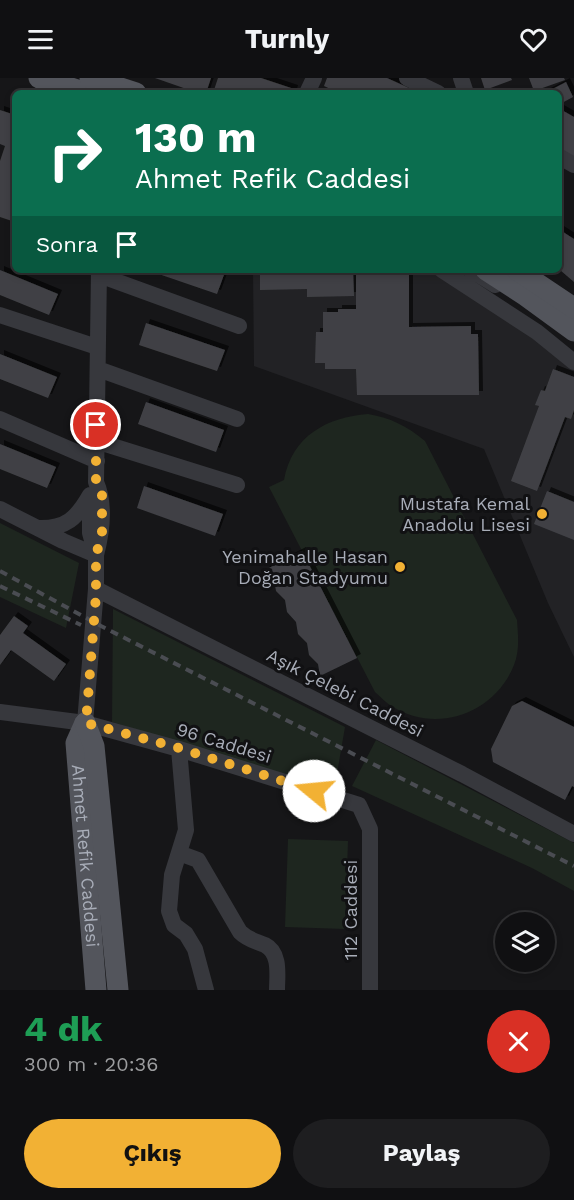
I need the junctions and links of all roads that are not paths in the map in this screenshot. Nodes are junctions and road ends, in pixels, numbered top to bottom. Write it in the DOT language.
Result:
graph roads {
  1 [pos="39,78"];
  2 [pos="407,78"];
  3 [pos="97,85"];
  4 [pos="121,90"];
  5 [pos="432,90"];
  6 [pos="99,273"];
  7 [pos="447,273"];
  8 [pos="463,273"];
  9 [pos="475,273"];
  10 [pos="491,273"];
  11 [pos="522,273"];
  12 [pos="574,308"];
  13 [pos="0,315"];
  14 [pos="239,326"];
  15 [pos="574,331"];
  16 [pos="574,341"];
  17 [pos="97,347"];
  18 [pos="574,353"];
  19 [pos="574,362"];
  20 [pos="98,369"];
  21 [pos="0,419"];
  22 [pos="237,419"];
  23 [pos="96,441"];
  24 [pos="97,461"];
  25 [pos="237,484"];
  26 [pos="93,488"];
  27 [pos="0,509"];
  28 [pos="38,528"];
  29 [pos="96,555"];
  30 [pos="96,589"];
  31 [pos="0,712"];
  32 [pos="86,723"];
  33 [pos="179,748"];
  34 [pos="370,829"];
  35 [pos="574,834"];
  36 [pos="179,853"];
  37 [pos="96,990"];
  38 [pos="118,990"];
  39 [pos="206,990"];
  40 [pos="277,990"];
  41 [pos="370,990"];
  1 -- 3 [label="main road"];
  2 -- 5 [label="street"];
  3 -- 4 [label="main road"];
  6 -- 14 [label="street"];
  6 -- 17 [label="street, Ahmet Refik Caddesi"];
  7 -- 19 [label="street"];
  8 -- 18 [label="street"];
  9 -- 16 [label="street"];
  10 -- 15 [label="main road"];
  11 -- 12 [label="main road"];
  13 -- 17 [label="street"];
  17 -- 20 [label="street, Ahmet Refik Caddesi"];
  20 -- 22 [label="street"];
  20 -- 23 [label="street, Ahmet Refik Caddesi"];
  21 -- 24 [label="street"];
  23 -- 24 [label="street, Ahmet Refik Caddesi"];
  23 -- 25 [label="street"];
  24 -- 26 [label="street, Ahmet Refik Caddesi"];
  26 -- 28 [label="street"];
  26 -- 29 [label="street, Ahmet Refik Caddesi"];
  27 -- 28 [label="street"];
  28 -- 29 [label="street"];
  29 -- 30 [label="street, Ahmet Refik Caddesi"];
  30 -- 32 [label="street, Ahmet Refik Caddesi"];
  30 -- 35 [label="street, Aşık Çelebi Caddesi"];
  31 -- 32 [label="street, 96 Caddesi"];
  32 -- 33 [label="street, 96 Caddesi"];
  32 -- 37 [label="main road, Ahmet Refik Caddesi"];
  32 -- 38 [label="main road, Ahmet Refik Caddesi"];
  33 -- 34 [label="street, 96 Caddesi"];
  33 -- 36 [label="street"];
  34 -- 41 [label="street, 112 Caddesi"];
  36 -- 39 [label="street"];
  36 -- 40 [label="street"];
}
